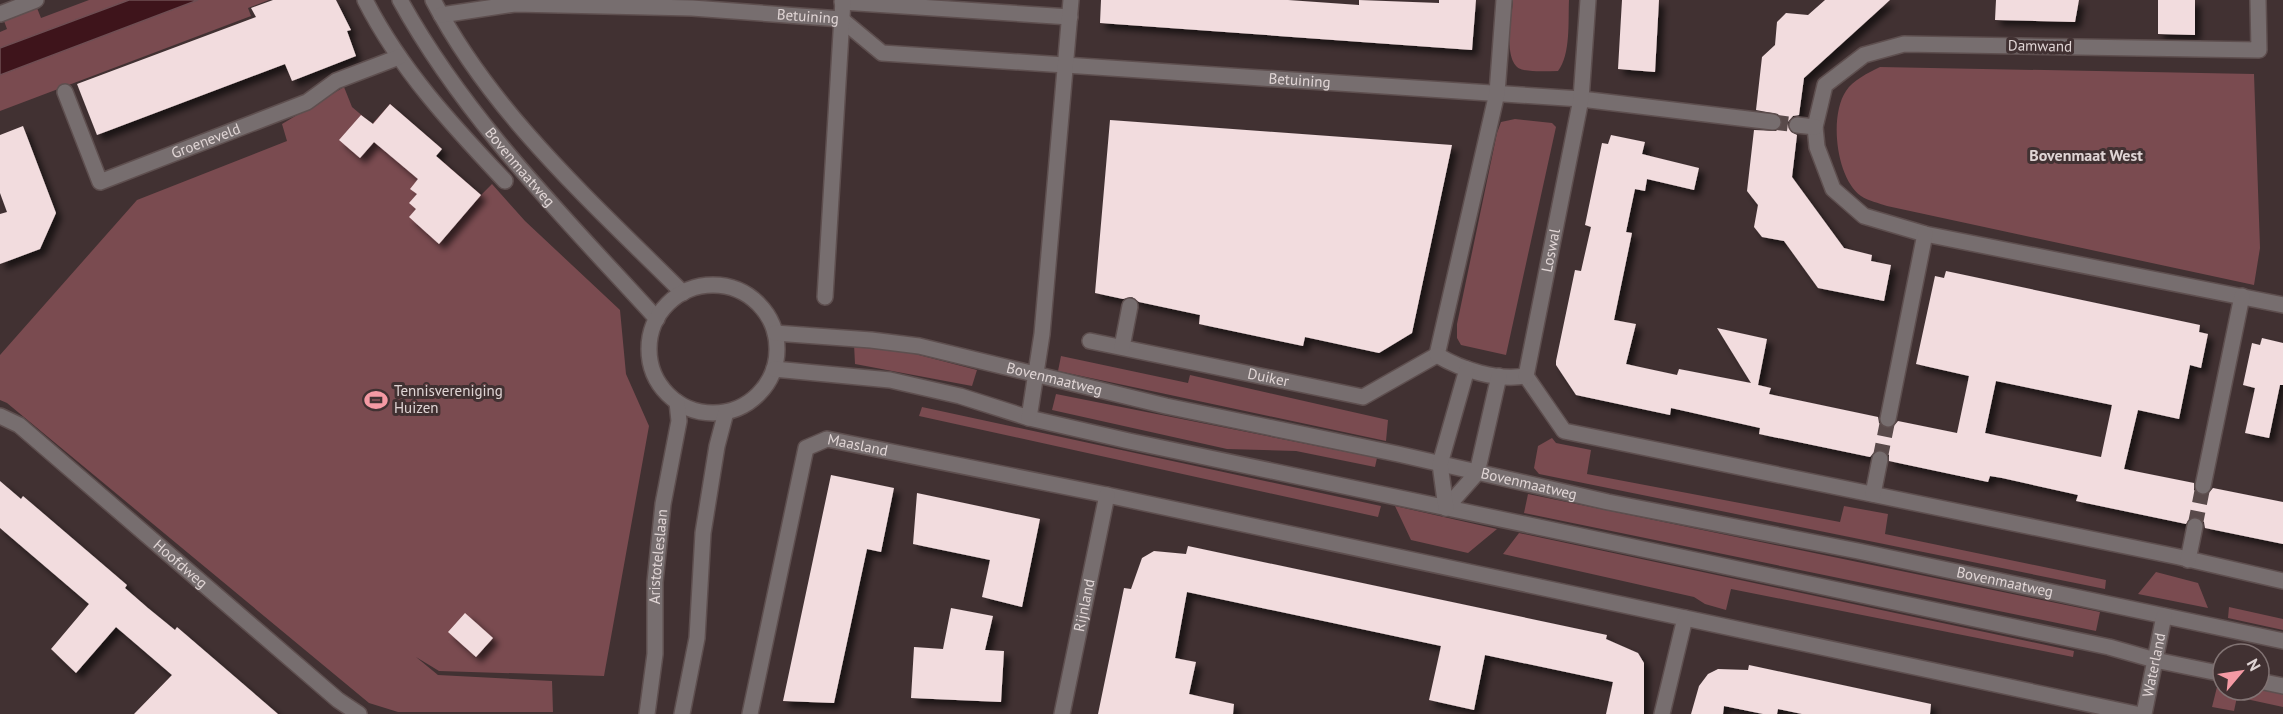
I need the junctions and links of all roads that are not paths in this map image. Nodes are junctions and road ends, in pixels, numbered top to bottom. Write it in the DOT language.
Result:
graph roads {
  1 [pos="36,0"];
  2 [pos="365,0"];
  3 [pos="400,0"];
  4 [pos="434,0"];
  5 [pos="1071,0"];
  6 [pos="1504,0"];
  7 [pos="1588,0"];
  8 [pos="2258,0"];
  9 [pos="842,1"];
  10 [pos="616,3"];
  11 [pos="0,14"];
  12 [pos="441,15"];
  13 [pos="1070,17"];
  14 [pos="841,19"];
  15 [pos="399,57"];
  16 [pos="1066,64"];
  17 [pos="65,92"];
  18 [pos="1497,93"];
  19 [pos="1581,99"];
  20 [pos="1773,122"];
  21 [pos="1797,125"];
  22 [pos="1815,127"];
  23 [pos="505,181"];
  24 [pos="1925,234"];
  25 [pos="683,293"];
  26 [pos="2242,296"];
  27 [pos="825,297"];
  28 [pos="2283,305"];
  29 [pos="1130,306"];
  30 [pos="657,319"];
  31 [pos="775,333"];
  32 [pos="1090,341"];
  33 [pos="1122,347"];
  34 [pos="1437,355"];
  35 [pos="774,369"];
  36 [pos="1467,369"];
  37 [pos="1499,376"];
  38 [pos="1526,376"];
  39 [pos="1037,377"];
  40 [pos="677,402"];
  41 [pos="726,412"];
  42 [pos="0,416"];
  43 [pos="1029,418"];
  44 [pos="1888,419"];
  45 [pos="1880,459"];
  46 [pos="1440,464"];
  47 [pos="1477,473"];
  48 [pos="2203,486"];
  49 [pos="1873,494"];
  50 [pos="1107,495"];
  51 [pos="1446,508"];
  52 [pos="2195,526"];
  53 [pos="2188,560"];
  54 [pos="2283,581"];
  55 [pos="2164,616"];
  56 [pos="1685,618"];
  57 [pos="2283,641"];
  58 [pos="2155,660"];
  59 [pos="2211,672"];
  60 [pos="359,714"];
  61 [pos="646,714"];
  62 [pos="682,714"];
  63 [pos="750,714"];
  64 [pos="1062,714"];
  65 [pos="1662,714"];
  66 [pos="2136,714"];
  67 [pos="2144,714"];
  1 -- 11 [label="street"];
  2 -- 15 [label="street, Bovenmaatweg"];
  3 -- 30 [label="street, Bovenmaatweg"];
  4 -- 12 [label="street, Bovenmaatweg"];
  5 -- 13 [label="street"];
  6 -- 18 [label="street"];
  7 -- 19 [label="street, Loswal"];
  8 -- 22 [label="street, Damwand"];
  9 -- 13 [label="street"];
  9 -- 14 [label="street"];
  10 -- 12 [label="street, Betuining"];
  10 -- 14 [label="street, Betuining"];
  12 -- 25 [label="street, Bovenmaatweg"];
  13 -- 16 [label="street"];
  14 -- 16 [label="street, Betuining"];
  14 -- 27 [label="street"];
  15 -- 17 [label="street, Groeneveld"];
  15 -- 23 [label="street, Bovenmaatweg"];
  16 -- 18 [label="street, Betuining"];
  16 -- 39 [label="street"];
  18 -- 19 [label="street"];
  18 -- 34 [label="street"];
  19 -- 20 [label="street"];
  19 -- 38 [label="street, Loswal"];
  21 -- 22 [label="street"];
  22 -- 24 [label="street, Damwand"];
  24 -- 26 [label="street, Damwand"];
  24 -- 44 [label="street"];
  25 -- 30 [label="street"];
  25 -- 31 [label="street"];
  26 -- 28 [label="street, Damwand"];
  26 -- 48 [label="street"];
  29 -- 33 [label="street"];
  30 -- 40 [label="street"];
  31 -- 35 [label="street"];
  31 -- 39 [label="street, Bovenmaatweg"];
  32 -- 33 [label="street, Duiker"];
  33 -- 34 [label="street, Duiker"];
  34 -- 36 [label="street"];
  35 -- 41 [label="street"];
  35 -- 43 [label="street"];
  36 -- 37 [label="street"];
  36 -- 46 [label="street"];
  37 -- 38 [label="street"];
  37 -- 47 [label="street"];
  38 -- 49 [label="street"];
  39 -- 43 [label="street"];
  39 -- 46 [label="street, Bovenmaatweg"];
  40 -- 41 [label="street"];
  40 -- 61 [label="street, Aristoteleslaan"];
  41 -- 62 [label="street"];
  42 -- 60 [label="street, Hoofdweg"];
  43 -- 51 [label="street"];
  45 -- 49 [label="street"];
  46 -- 47 [label="street, Bovenmaatweg"];
  46 -- 51 [label="street"];
  47 -- 51 [label="street"];
  47 -- 55 [label="street, Bovenmaatweg"];
  49 -- 53 [label="street"];
  50 -- 56 [label="street"];
  50 -- 63 [label="street, Maasland"];
  50 -- 64 [label="street, Rijnland"];
  51 -- 58 [label="street"];
  52 -- 53 [label="street"];
  53 -- 54 [label="street"];
  55 -- 57 [label="street, Bovenmaatweg"];
  55 -- 58 [label="street, Waterland"];
  56 -- 65 [label="street"];
  56 -- 66 [label="street"];
  58 -- 59 [label="street"];
  58 -- 67 [label="street, Waterland"];
}
